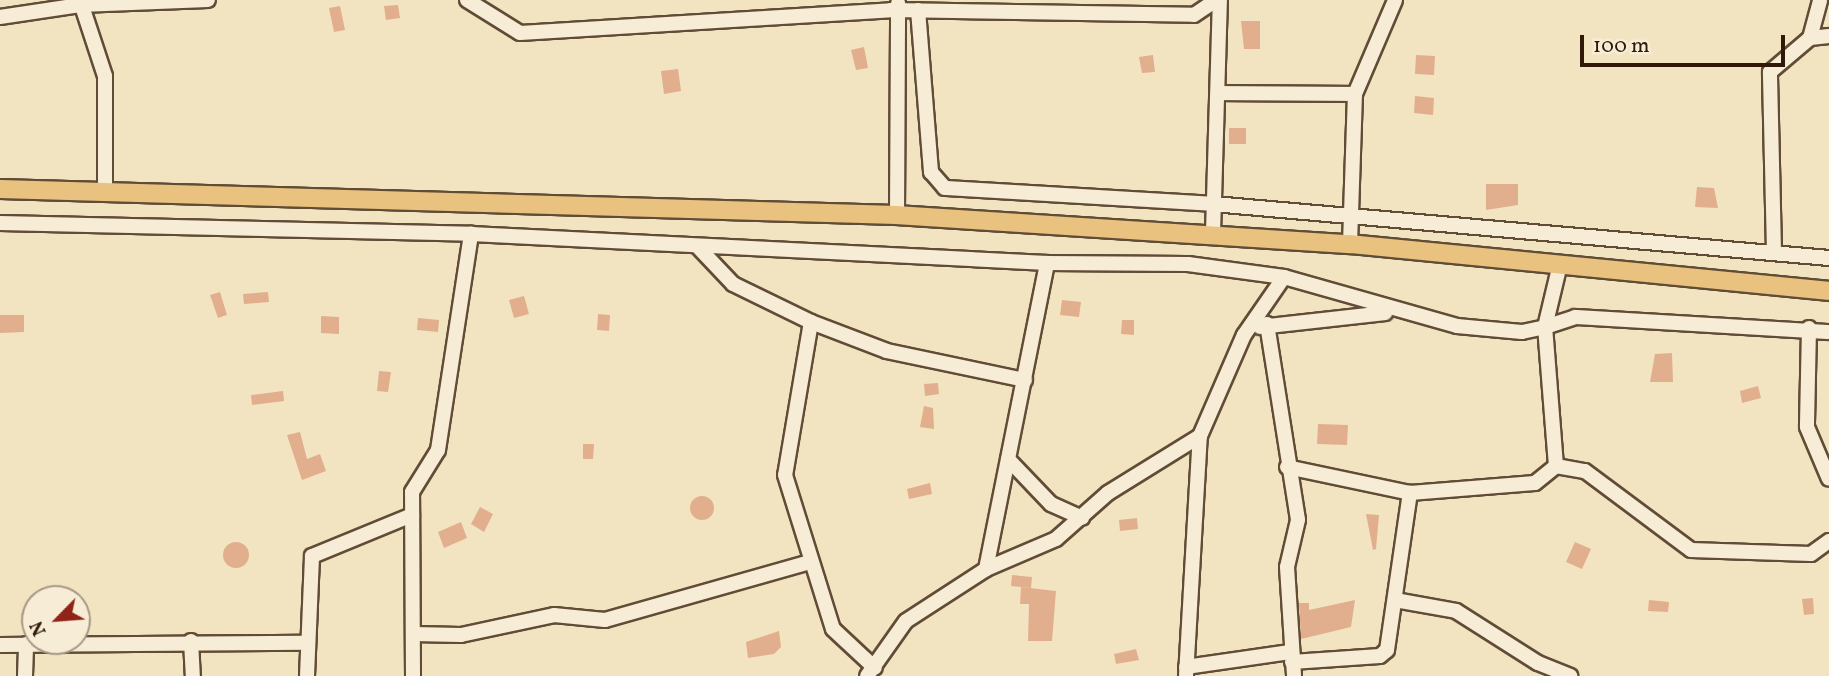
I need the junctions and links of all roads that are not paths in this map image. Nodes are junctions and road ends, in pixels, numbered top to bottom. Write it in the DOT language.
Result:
graph roads {
  1 [pos="208,0"];
  2 [pos="467,0"];
  3 [pos="878,0"];
  4 [pos="1218,0"];
  5 [pos="1395,0"];
  6 [pos="1820,0"];
  7 [pos="80,3"];
  8 [pos="896,7"];
  9 [pos="1104,7"];
  10 [pos="918,10"];
  11 [pos="0,17"];
  12 [pos="1829,36"];
  13 [pos="1810,38"];
  14 [pos="1218,93"];
  15 [pos="1354,94"];
  16 [pos="0,189"];
  17 [pos="105,191"];
  18 [pos="1213,204"];
  19 [pos="897,215"];
  20 [pos="1351,219"];
  21 [pos="0,223"];
  22 [pos="1213,233"];
  23 [pos="471,234"];
  24 [pos="1350,244"];
  25 [pos="698,247"];
  26 [pos="1774,252"];
  27 [pos="1829,258"];
  28 [pos="1047,263"];
  29 [pos="1560,264"];
  30 [pos="1284,276"];
  31 [pos="1829,291"];
  32 [pos="1394,313"];
  33 [pos="811,322"];
  34 [pos="1267,324"];
  35 [pos="1545,327"];
  36 [pos="1809,328"];
  37 [pos="1829,332"];
  38 [pos="1244,335"];
  39 [pos="1025,380"];
  40 [pos="1200,436"];
  41 [pos="1008,459"];
  42 [pos="1556,466"];
  43 [pos="1287,467"];
  44 [pos="1829,479"];
  45 [pos="1410,493"];
  46 [pos="412,515"];
  47 [pos="1082,518"];
  48 [pos="1829,541"];
  49 [pos="810,562"];
  50 [pos="986,569"];
  51 [pos="1395,600"];
  52 [pos="413,634"];
  53 [pos="191,641"];
  54 [pos="91,643"];
  55 [pos="306,643"];
  56 [pos="21,644"];
  57 [pos="0,645"];
  58 [pos="26,655"];
  59 [pos="1292,663"];
  60 [pos="1186,671"];
  61 [pos="871,672"];
  62 [pos="25,676"];
  63 [pos="193,676"];
  64 [pos="307,676"];
  65 [pos="413,676"];
  66 [pos="1571,676"];
  1 -- 7 [label="street"];
  2 -- 8 [label="street"];
  3 -- 8 [label="street"];
  4 -- 9 [label="street"];
  4 -- 14 [label="street"];
  5 -- 15 [label="street"];
  6 -- 13 [label="street"];
  7 -- 11 [label="street"];
  7 -- 17 [label="street"];
  8 -- 10 [label="street"];
  8 -- 19 [label="street"];
  9 -- 10 [label="street"];
  10 -- 18 [label="street"];
  12 -- 13 [label="street"];
  13 -- 26 [label="street"];
  14 -- 15 [label="street"];
  14 -- 18 [label="street"];
  15 -- 20 [label="street"];
  16 -- 17 [label="main road"];
  17 -- 19 [label="main road"];
  18 -- 20 [label="street"];
  18 -- 22 [label="street"];
  19 -- 22 [label="main road"];
  20 -- 24 [label="street"];
  20 -- 26 [label="street"];
  21 -- 23 [label="street"];
  22 -- 24 [label="main road"];
  23 -- 25 [label="street"];
  23 -- 46 [label="street"];
  24 -- 29 [label="main road"];
  25 -- 28 [label="street"];
  25 -- 33 [label="street"];
  26 -- 27 [label="street"];
  28 -- 30 [label="street"];
  28 -- 39 [label="street"];
  29 -- 31 [label="main road"];
  29 -- 35 [label="street"];
  30 -- 32 [label="street"];
  30 -- 38 [label="street"];
  32 -- 34 [label="street"];
  32 -- 35 [label="street"];
  33 -- 39 [label="street"];
  33 -- 49 [label="street"];
  34 -- 38 [label="street"];
  34 -- 43 [label="street"];
  35 -- 36 [label="street"];
  35 -- 42 [label="street"];
  36 -- 37 [label="street"];
  36 -- 44 [label="street"];
  38 -- 40 [label="street"];
  39 -- 41 [label="street"];
  40 -- 47 [label="street"];
  40 -- 60 [label="street"];
  41 -- 47 [label="street"];
  41 -- 50 [label="street"];
  42 -- 45 [label="street"];
  42 -- 48 [label="street"];
  43 -- 45 [label="street"];
  43 -- 59 [label="street"];
  45 -- 51 [label="street"];
  46 -- 52 [label="street"];
  46 -- 55 [label="street"];
  47 -- 50 [label="street"];
  49 -- 52 [label="street"];
  49 -- 61 [label="street"];
  50 -- 61 [label="street"];
  51 -- 59 [label="street"];
  51 -- 66 [label="street"];
  52 -- 65 [label="street"];
  53 -- 54 [label="street"];
  53 -- 55 [label="street"];
  53 -- 63 [label="street"];
  55 -- 64 [label="street"];
  56 -- 57 [label="street"];
  58 -- 62 [label="street"];
  59 -- 60 [label="street"];
}
